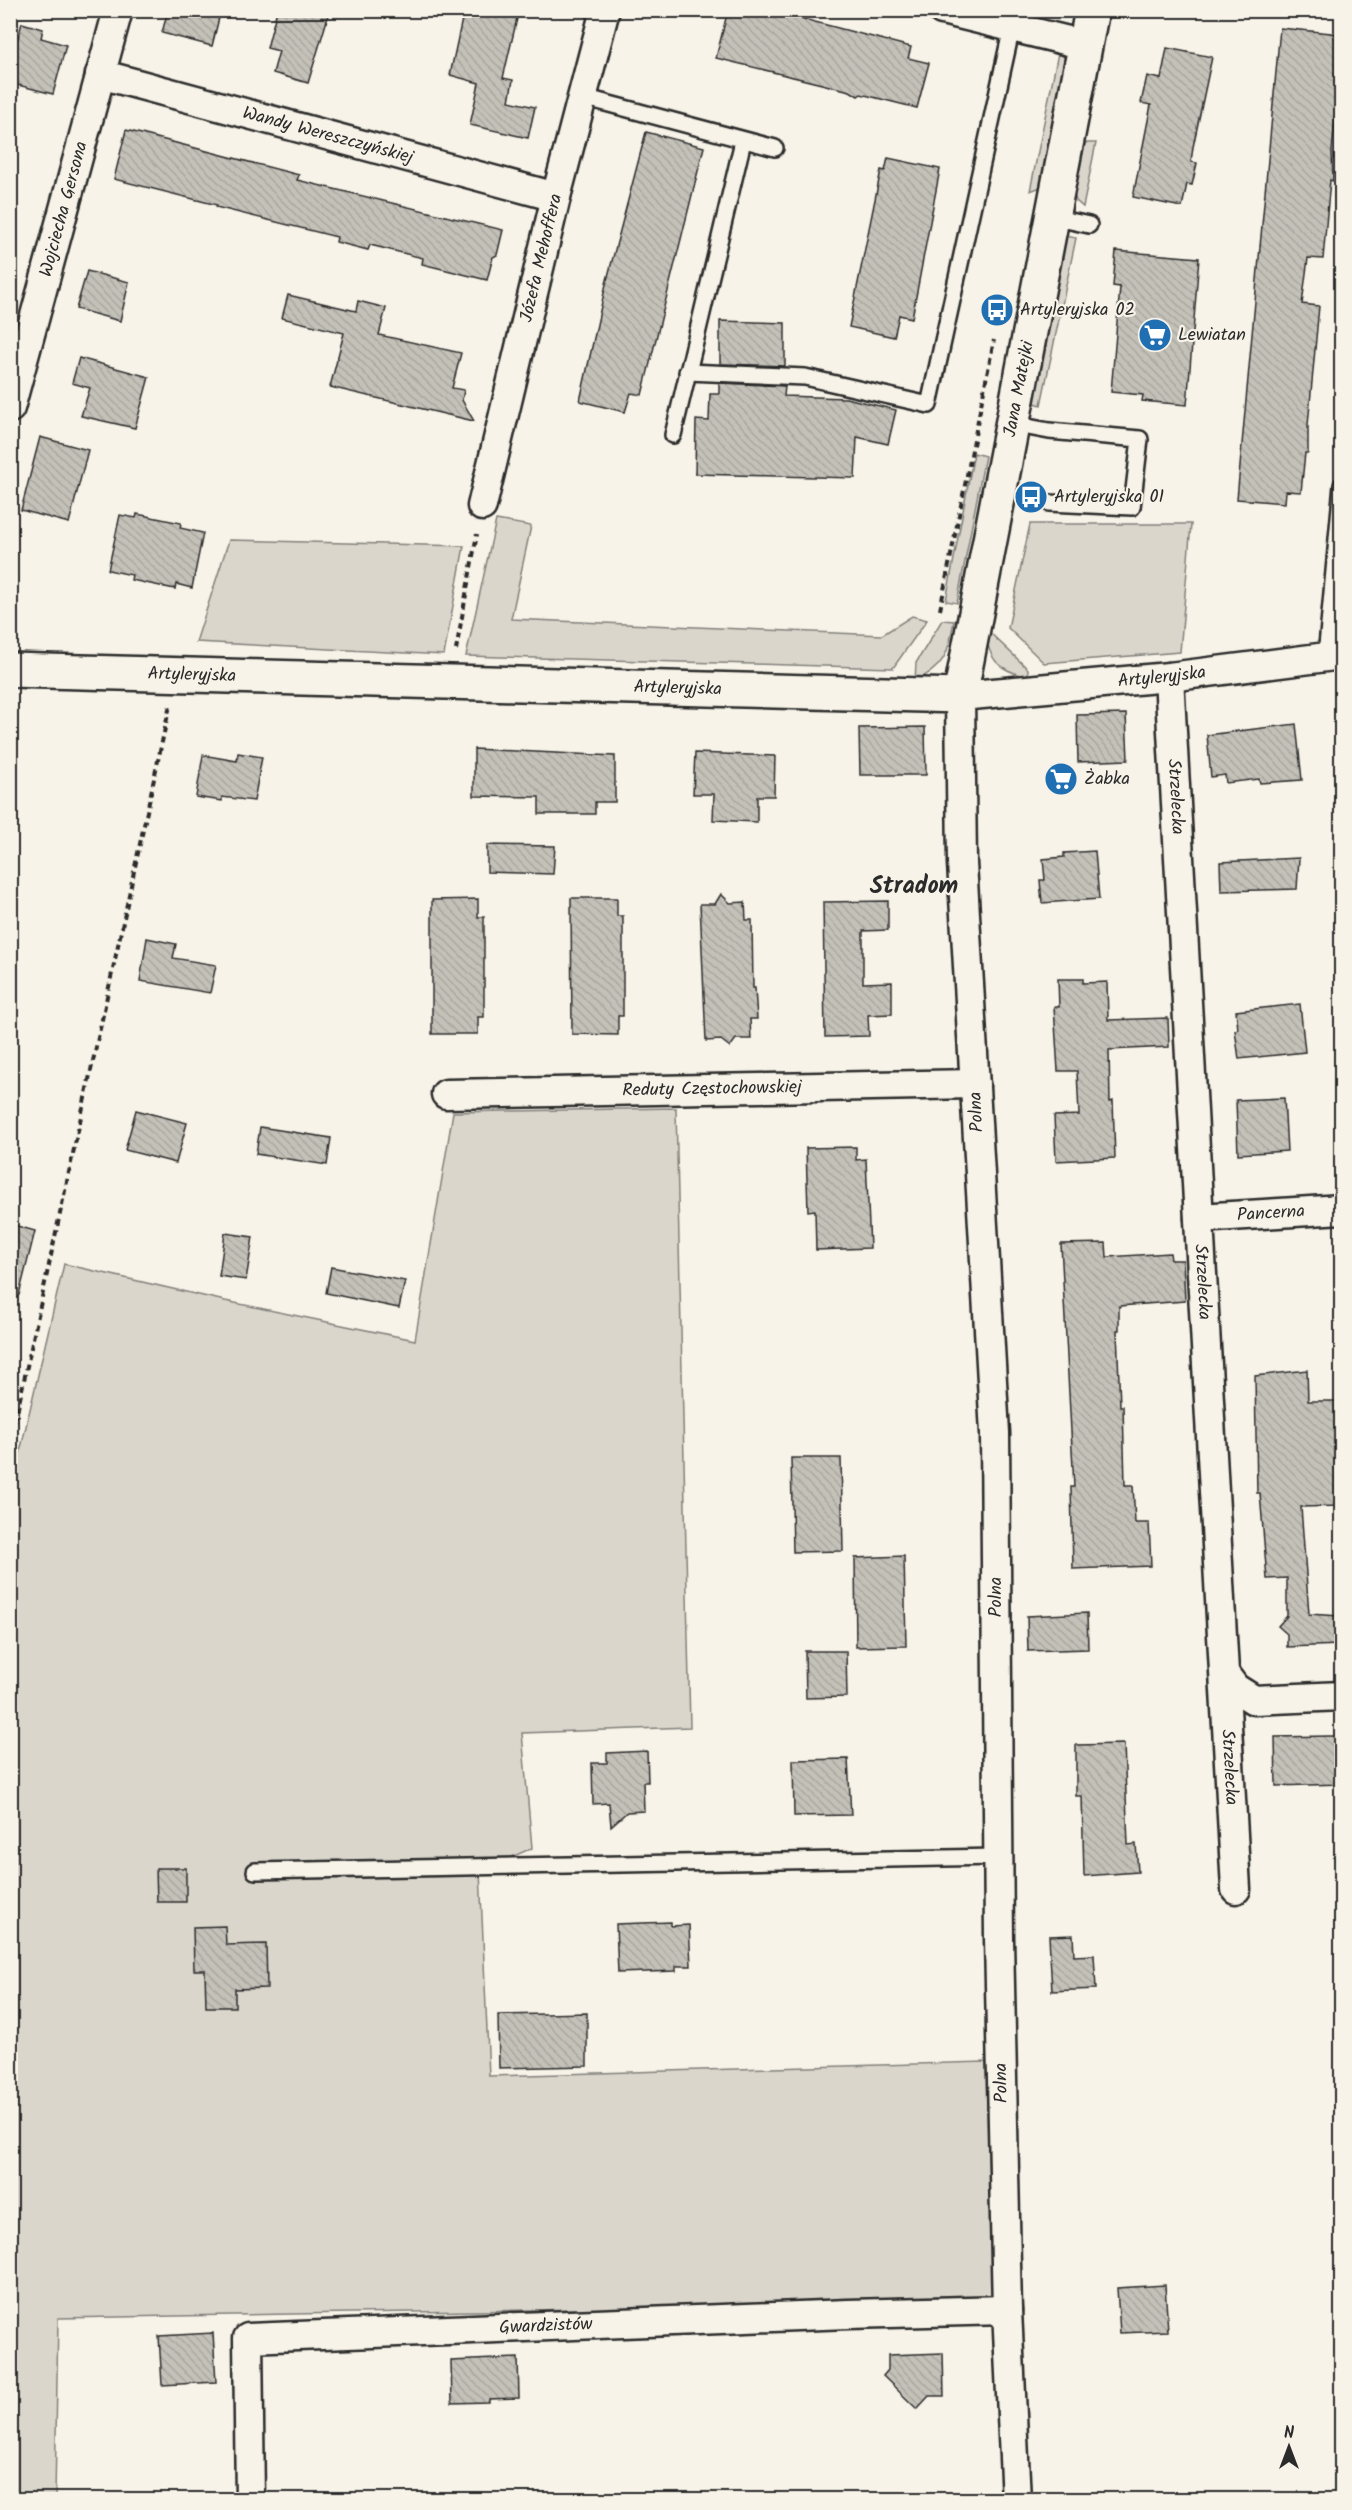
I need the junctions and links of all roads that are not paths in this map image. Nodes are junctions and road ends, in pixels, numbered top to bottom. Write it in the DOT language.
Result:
graph roads {
  1 [pos="118,10"];
  2 [pos="605,10"];
  3 [pos="942,10"];
  4 [pos="1092,10"];
  5 [pos="1012,27"];
  6 [pos="1085,45"];
  7 [pos="100,74"];
  8 [pos="583,97"];
  9 [pos="743,141"];
  10 [pos="775,148"];
  11 [pos="556,196"];
  12 [pos="1052,217"];
  13 [pos="1089,225"];
  14 [pos="687,372"];
  15 [pos="10,408"];
  16 [pos="1012,424"];
  17 [pos="673,435"];
  18 [pos="1341,485"];
  19 [pos="1049,503"];
  20 [pos="482,506"];
  21 [pos="1334,656"];
  22 [pos="10,670"];
  23 [pos="1169,677"];
  24 [pos="960,696"];
  25 [pos="975,1084"];
  26 [pos="446,1094"];
  27 [pos="1341,1209"];
  28 [pos="1199,1218"];
  29 [pos="1226,1676"];
  30 [pos="1341,1695"];
  31 [pos="998,1857"];
  32 [pos="255,1871"];
  33 [pos="1236,1889"];
  34 [pos="1007,2310"];
  35 [pos="250,2499"];
  36 [pos="1016,2499"];
  1 -- 7 [label="street, Wojciecha Gersona"];
  2 -- 8 [label="street, Józefa Mehoffera"];
  3 -- 5 [label="street"];
  4 -- 6 [label="street, Jana Matejki"];
  5 -- 6 [label="street"];
  5 -- 14 [label="lane"];
  6 -- 12 [label="street, Jana Matejki"];
  7 -- 11 [label="street, Wandy Wereszczyńskiej"];
  7 -- 15 [label="street, Wojciecha Gersona"];
  8 -- 9 [label="lane"];
  8 -- 11 [label="street, Józefa Mehoffera"];
  9 -- 10 [label="lane"];
  9 -- 14 [label="lane"];
  11 -- 20 [label="street, Józefa Mehoffera"];
  12 -- 13 [label="lane"];
  12 -- 16 [label="street, Jana Matejki"];
  14 -- 17 [label="lane"];
  16 -- 19 [label="lane"];
  16 -- 24 [label="street, Jana Matejki"];
  18 -- 21 [label="lane"];
  21 -- 23 [label="street, Artyleryjska"];
  22 -- 24 [label="street, Artyleryjska"];
  23 -- 24 [label="street, Artyleryjska"];
  23 -- 28 [label="street, Strzelecka"];
  24 -- 25 [label="street, Polna"];
  25 -- 26 [label="street, Reduty Częstochowskiej"];
  25 -- 31 [label="street, Polna"];
  27 -- 28 [label="street, Pancerna"];
  28 -- 29 [label="street, Strzelecka"];
  29 -- 30 [label="street"];
  29 -- 33 [label="street, Strzelecka"];
  31 -- 32 [label="lane"];
  31 -- 34 [label="street, Polna"];
  34 -- 35 [label="street, Gwardzistów"];
  34 -- 36 [label="street, Polna"];
}
